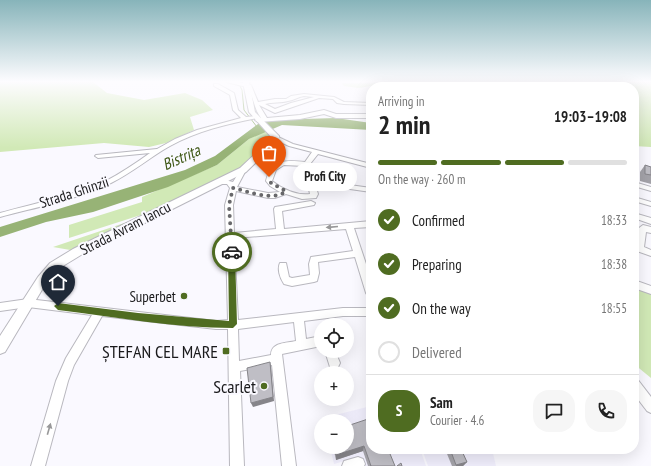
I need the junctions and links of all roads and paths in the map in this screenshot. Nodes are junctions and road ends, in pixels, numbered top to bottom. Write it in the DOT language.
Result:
graph roads {
  1 [pos="258,103"];
  2 [pos="234,104"];
  3 [pos="250,104"];
  4 [pos="260,104"];
  5 [pos="294,104"];
  6 [pos="366,116"];
  7 [pos="255,119"];
  8 [pos="274,136"];
  9 [pos="159,151"];
  10 [pos="316,152"];
  11 [pos="98,156"];
  12 [pos="307,164"];
  13 [pos="366,165"];
  14 [pos="242,170"];
  15 [pos="218,182"];
  16 [pos="312,182"];
  17 [pos="639,185"];
  18 [pos="233,188"];
  19 [pos="366,189"];
  20 [pos="651,189"];
  21 [pos="286,191"];
  22 [pos="639,201"];
  23 [pos="311,203"];
  24 [pos="651,204"];
  25 [pos="0,215"];
  26 [pos="639,217"];
  27 [pos="651,221"];
  28 [pos="366,224"];
  29 [pos="349,226"];
  30 [pos="651,230"];
  31 [pos="280,231"];
  32 [pos="230,236"];
  33 [pos="639,241"];
  34 [pos="639,249"];
  35 [pos="358,253"];
  36 [pos="651,253"];
  37 [pos="283,265"];
  38 [pos="366,278"];
  39 [pos="639,286"];
  40 [pos="651,290"];
  41 [pos="28,303"];
  42 [pos="0,307"];
  43 [pos="99,312"];
  44 [pos="366,312"];
  45 [pos="298,317"];
  46 [pos="233,324"];
  47 [pos="314,342"];
  48 [pos="302,344"];
  49 [pos="0,348"];
  50 [pos="332,358"];
  51 [pos="276,359"];
  52 [pos="334,363"];
  53 [pos="235,367"];
  54 [pos="639,391"];
  55 [pos="651,407"];
  56 [pos="38,466"];
  57 [pos="237,466"];
  58 [pos="289,466"];
  1 -- 7 [label="street"];
  2 -- 7 [label="street"];
  3 -- 7 [label="main road"];
  4 -- 5 [label="street"];
  6 -- 7 [label="street, Strada Ghinzii"];
  7 -- 8 [label="main road"];
  7 -- 9 [label="street, Strada Ghinzii"];
  8 -- 10 [label="street"];
  8 -- 14 [label="main road, Strada Avram Iancu"];
  9 -- 11 [label="street"];
  9 -- 25 [label="street, Strada Ghinzii"];
  10 -- 12 [label="street"];
  10 -- 13 [label="street"];
  12 -- 16 [label="street"];
  12 -- 21 [label="street"];
  14 -- 15 [label="main road, Strada Avram Iancu"];
  14 -- 18 [label="street"];
  15 -- 18 [label="street"];
  15 -- 41 [label="main road, Strada Avram Iancu"];
  16 -- 19 [label="street"];
  16 -- 21 [label="street"];
  17 -- 20 [label="street"];
  18 -- 21 [label="street"];
  18 -- 32 [label="street"];
  22 -- 24 [label="street"];
  23 -- 31 [label="street"];
  26 -- 27 [label="street"];
  28 -- 29 [label="street"];
  29 -- 31 [label="street, one-way"];
  29 -- 35 [label="street"];
  30 -- 33 [label="street"];
  31 -- 32 [label="street"];
  32 -- 46 [label="street"];
  34 -- 36 [label="street"];
  35 -- 37 [label="street"];
  35 -- 38 [label="street"];
  39 -- 40 [label="street"];
  41 -- 42 [label="street"];
  41 -- 43 [label="street"];
  41 -- 49 [label="main road, Strada Avram Iancu"];
  43 -- 46 [label="street"];
  56 -- 43 [label="street, one-way"];
  44 -- 45 [label="street"];
  45 -- 46 [label="street"];
  45 -- 48 [label="street"];
  46 -- 53 [label="street"];
  47 -- 48 [label="street"];
  48 -- 51 [label="street"];
  50 -- 52 [label="street"];
  51 -- 53 [label="street"];
  51 -- 58 [label="street"];
  53 -- 57 [label="street"];
  54 -- 55 [label="street"];
}
